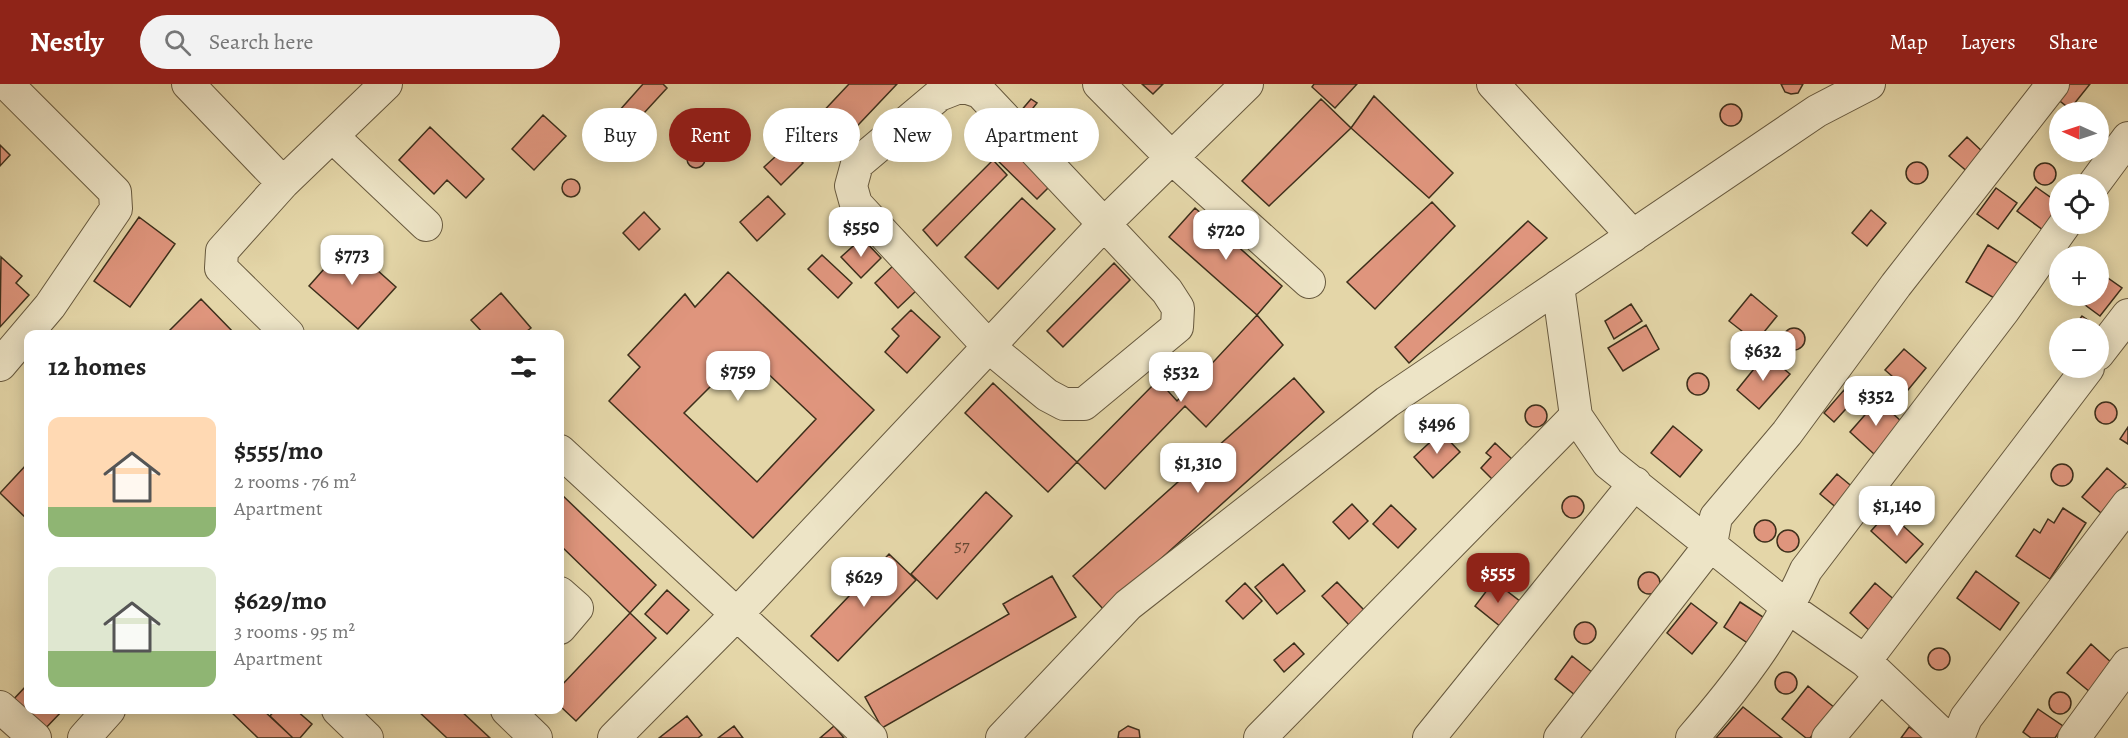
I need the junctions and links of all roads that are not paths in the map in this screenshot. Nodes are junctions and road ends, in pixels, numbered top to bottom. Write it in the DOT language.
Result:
graph roads {
  1 [pos="7,84"];
  2 [pos="188,84"];
  3 [pos="386,84"];
  4 [pos="1099,84"];
  5 [pos="1247,84"];
  6 [pos="1494,84"];
  7 [pos="1869,84"];
  8 [pos="2053,84"];
  9 [pos="332,136"];
  10 [pos="2128,138"];
  11 [pos="1172,158"];
  12 [pos="2101,174"];
  13 [pos="283,183"];
  14 [pos="426,225"];
  15 [pos="1103,225"];
  16 [pos="2058,234"];
  17 [pos="1634,236"];
  18 [pos="1309,282"];
  19 [pos="1558,286"];
  20 [pos="2128,315"];
  21 [pos="30,330"];
  22 [pos="284,330"];
  23 [pos="24,337"];
  24 [pos="2109,340"];
  25 [pos="989,346"];
  26 [pos="0,366"];
  27 [pos="2081,378"];
  28 [pos="1576,416"];
  29 [pos="564,455"];
  30 [pos="1635,483"];
  31 [pos="2128,504"];
  32 [pos="1711,544"];
  33 [pos="564,597"];
  34 [pos="1789,608"];
  35 [pos="736,615"];
  36 [pos="564,623"];
  37 [pos="2128,664"];
  38 [pos="1873,668"];
  39 [pos="0,707"];
  40 [pos="105,714"];
  41 [pos="342,714"];
  42 [pos="511,714"];
  43 [pos="35,738"];
  44 [pos="84,738"];
  45 [pos="367,738"];
  46 [pos="536,738"];
  47 [pos="614,738"];
  48 [pos="871,738"];
  49 [pos="1002,738"];
  50 [pos="1260,738"];
  51 [pos="1429,738"];
  52 [pos="1560,738"];
  53 [pos="1692,738"];
  54 [pos="1828,738"];
  55 [pos="1946,738"];
  56 [pos="1958,738"];
  57 [pos="2074,738"];
  1 -- 21 [label="street"];
  2 -- 13 [label="street"];
  3 -- 9 [label="street"];
  4 -- 11 [label="street"];
  5 -- 11 [label="street"];
  6 -- 17 [label="street"];
  7 -- 17 [label="street"];
  8 -- 32 [label="street"];
  9 -- 13 [label="street"];
  9 -- 14 [label="street"];
  10 -- 12 [label="street"];
  11 -- 15 [label="street"];
  11 -- 18 [label="street"];
  13 -- 22 [label="street"];
  15 -- 25 [label="street"];
  15 -- 25 [label="street"];
  15 -- 25 [label="street"];
  16 -- 34 [label="street"];
  17 -- 19 [label="street"];
  19 -- 28 [label="street"];
  19 -- 49 [label="street"];
  20 -- 24 [label="street"];
  23 -- 26 [label="street"];
  25 -- 35 [label="street"];
  27 -- 38 [label="street"];
  28 -- 30 [label="street"];
  28 -- 50 [label="street"];
  29 -- 35 [label="street"];
  30 -- 32 [label="street"];
  30 -- 51 [label="street"];
  31 -- 56 [label="street"];
  32 -- 34 [label="street"];
  32 -- 52 [label="street"];
  33 -- 36 [label="street"];
  34 -- 38 [label="street"];
  34 -- 53 [label="street"];
  35 -- 47 [label="street"];
  35 -- 48 [label="street"];
  37 -- 57 [label="street"];
  38 -- 54 [label="street"];
  38 -- 55 [label="street"];
  39 -- 43 [label="street"];
  40 -- 44 [label="street"];
  41 -- 45 [label="street"];
  42 -- 46 [label="street"];
}
